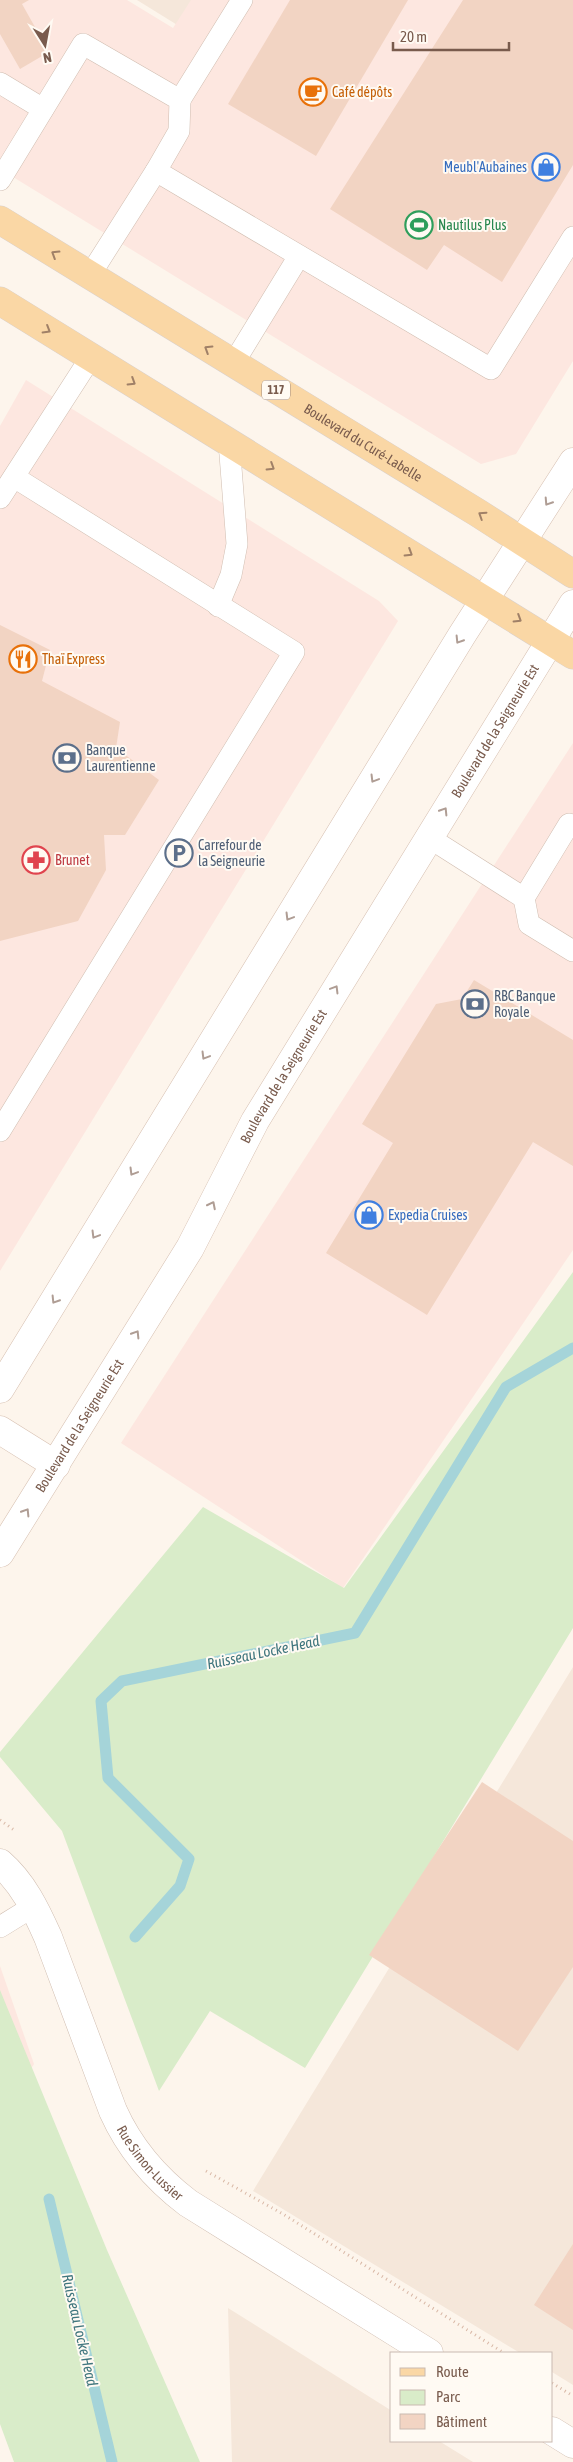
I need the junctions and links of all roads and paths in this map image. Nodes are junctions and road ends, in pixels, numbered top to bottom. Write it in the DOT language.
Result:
graph roads {
  1 [pos="242,0"];
  2 [pos="0,83"];
  3 [pos="180,100"];
  4 [pos="43,110"];
  5 [pos="156,171"];
  6 [pos="0,180"];
  7 [pos="0,220"];
  8 [pos="573,237"];
  9 [pos="299,256"];
  10 [pos="90,275"];
  11 [pos="0,301"];
  12 [pos="91,357"];
  13 [pos="233,364"];
  14 [pos="229,442"];
  15 [pos="573,462"];
  16 [pos="14,476"];
  17 [pos="0,498"];
  18 [pos="522,542"];
  19 [pos="573,574"];
  20 [pos="485,599"];
  21 [pos="573,604"];
  22 [pos="218,606"];
  23 [pos="550,640"];
  24 [pos="573,654"];
  25 [pos="573,826"];
  26 [pos="428,837"];
  27 [pos="524,898"];
  28 [pos="573,951"];
  29 [pos="0,1130"];
  30 [pos="0,1389"];
  31 [pos="0,1430"];
  32 [pos="56,1465"];
  33 [pos="0,1553"];
  34 [pos="0,1863"];
  35 [pos="34,1906"];
  36 [pos="0,1927"];
  37 [pos="229,2183"];
  38 [pos="427,2352"];
  39 [pos="502,2352"];
  40 [pos="553,2384"];
  41 [pos="573,2396"];
  42 [pos="553,2432"];
  43 [pos="573,2444"];
  1 -- 3 [label="lane"];
  2 -- 4 [label="lane"];
  3 -- 4 [label="lane"];
  3 -- 5 [label="lane"];
  4 -- 6 [label="lane"];
  5 -- 9 [label="lane"];
  5 -- 10 [label="lane"];
  10 -- 7 [label="main road, Boulevard du Curé-Labelle / 117, one-way"];
  8 -- 9 [label="lane"];
  9 -- 13 [label="lane"];
  13 -- 10 [label="main road, Boulevard du Curé-Labelle / 117, one-way"];
  11 -- 12 [label="main road, one-way"];
  12 -- 14 [label="main road, one-way"];
  12 -- 16 [label="lane"];
  18 -- 13 [label="main road, Boulevard du Curé-Labelle / 117, one-way"];
  14 -- 20 [label="main road, one-way"];
  14 -- 22 [label="lane"];
  15 -- 18 [label="main road, one-way"];
  16 -- 17 [label="lane"];
  16 -- 22 [label="lane"];
  18 -- 19 [label="main road, Boulevard du Curé-Labelle / 117"];
  18 -- 20 [label="main road"];
  20 -- 23 [label="main road, one-way"];
  20 -- 30 [label="main road, one-way"];
  21 -- 23 [label="main road, Boulevard de la Seigneurie Est"];
  22 -- 29 [label="lane"];
  23 -- 24 [label="main road"];
  26 -- 23 [label="main road, Boulevard de la Seigneurie Est, one-way"];
  25 -- 27 [label="lane"];
  26 -- 27 [label="lane"];
  32 -- 26 [label="main road, Boulevard de la Seigneurie Est, one-way"];
  27 -- 28 [label="lane"];
  31 -- 32 [label="main road"];
  33 -- 32 [label="main road, Boulevard de la Seigneurie Est, one-way"];
  34 -- 35 [label="main road, Rue Simon-Lussier"];
  35 -- 36 [label="lane"];
  35 -- 38 [label="main road, Rue Simon-Lussier"];
  37 -- 39 [label="path"];
  40 -- 41 [label="path"];
  42 -- 43 [label="main road"];
}
